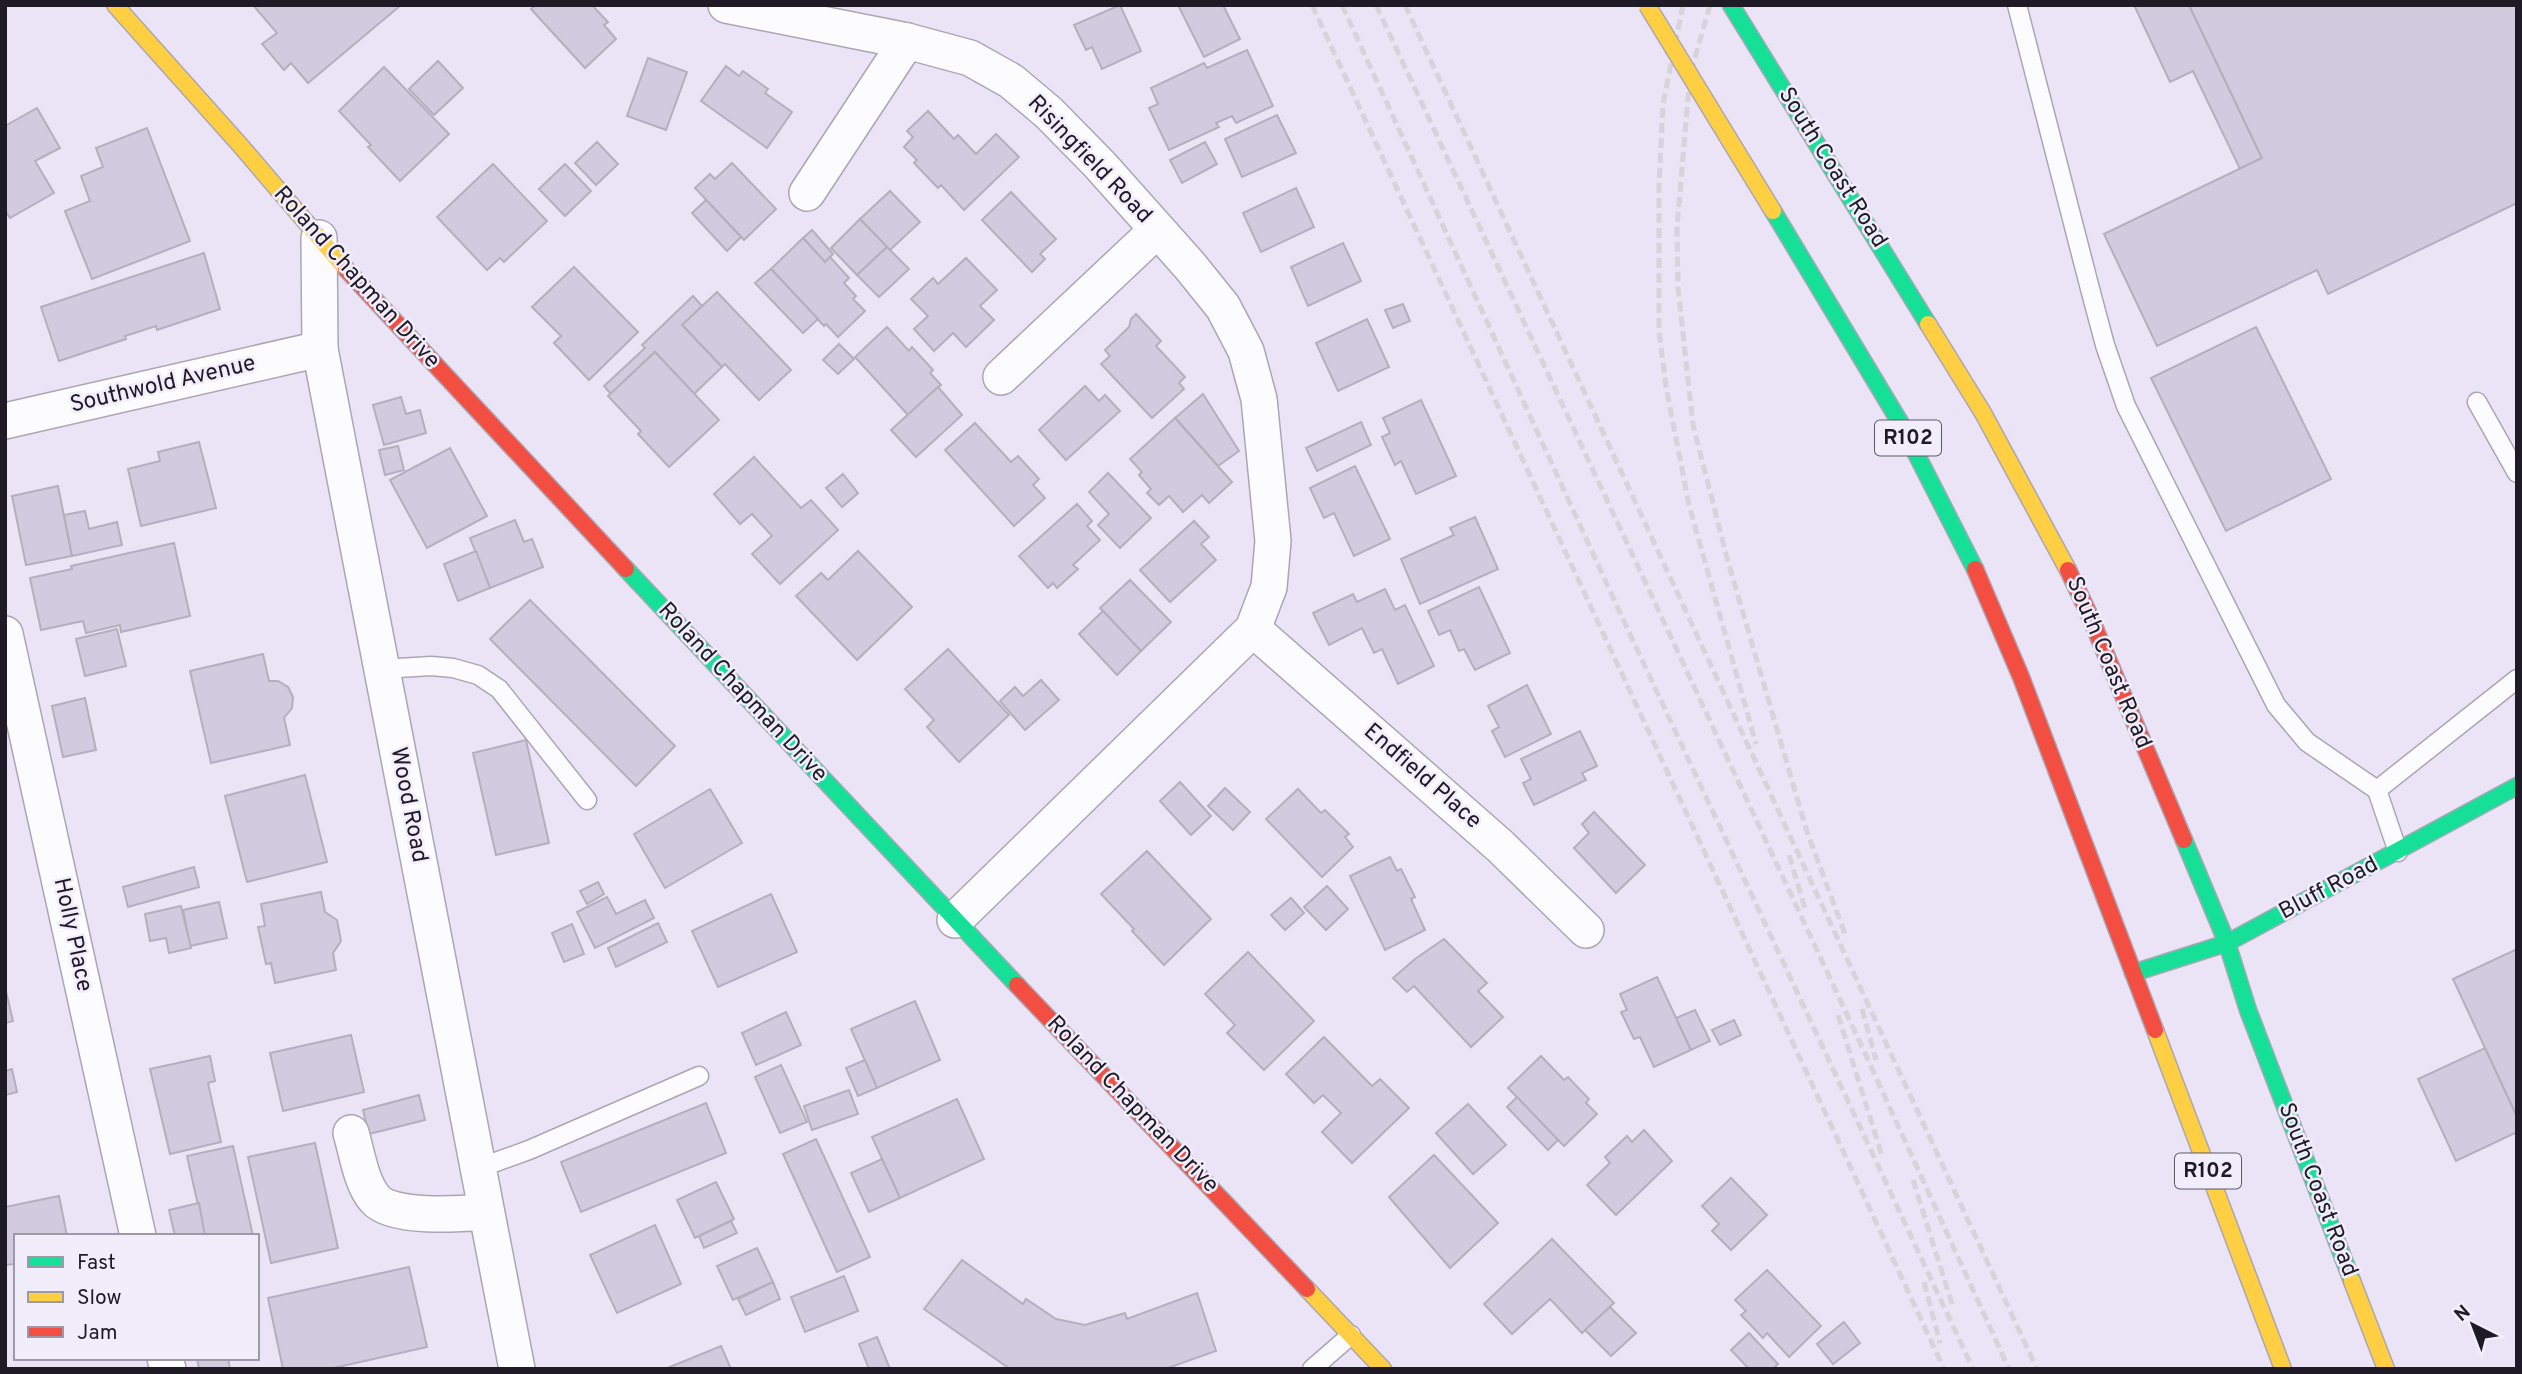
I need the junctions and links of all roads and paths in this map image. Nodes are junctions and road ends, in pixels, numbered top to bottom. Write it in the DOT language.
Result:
graph roads {
  1 [pos="115,5"];
  2 [pos="726,5"];
  3 [pos="1647,5"];
  4 [pos="1731,5"];
  5 [pos="2017,5"];
  6 [pos="907,41"];
  7 [pos="807,193"];
  8 [pos="1157,230"];
  9 [pos="319,238"];
  10 [pos="320,349"];
  11 [pos="1001,377"];
  12 [pos="2477,402"];
  13 [pos="5,421"];
  14 [pos="2517,473"];
  15 [pos="1253,629"];
  16 [pos="5,634"];
  17 [pos="382,669"];
  18 [pos="2517,679"];
  19 [pos="2517,786"];
  20 [pos="2377,790"];
  21 [pos="587,800"];
  22 [pos="2398,852"];
  23 [pos="955,919"];
  24 [pos="1587,930"];
  25 [pos="2227,943"];
  26 [pos="2133,973"];
  27 [pos="699,1076"];
  28 [pos="351,1133"];
  29 [pos="479,1168"];
  30 [pos="485,1212"];
  31 [pos="138,1234"];
  32 [pos="1352,1335"];
  33 [pos="517,1369"];
  34 [pos="1312,1369"];
  35 [pos="1383,1369"];
  36 [pos="2283,1369"];
  37 [pos="2386,1369"];
  1 -- 9 [label="main road, Roland Chapman Drive"];
  2 -- 6 [label="street, Risingfield Road"];
  3 -- 26 [label="main road, R102, bridge"];
  4 -- 25 [label="main road, South Coast Road"];
  5 -- 20 [label="lane"];
  6 -- 7 [label="street"];
  6 -- 8 [label="street, Risingfield Road"];
  8 -- 11 [label="street, Risingfield Road"];
  8 -- 15 [label="street, Risingfield Road"];
  9 -- 10 [label="street, Wood Road"];
  9 -- 23 [label="main road, Roland Chapman Drive"];
  10 -- 13 [label="street, Southwold Avenue"];
  10 -- 17 [label="street, Wood Road"];
  12 -- 14 [label="lane"];
  15 -- 23 [label="street"];
  15 -- 24 [label="street, Endfield Place"];
  16 -- 31 [label="street, Holly Place"];
  17 -- 21 [label="lane"];
  17 -- 29 [label="street, Wood Road"];
  18 -- 20 [label="lane"];
  19 -- 22 [label="main road, Bluff Road"];
  20 -- 22 [label="lane"];
  22 -- 25 [label="main road, Bluff Road"];
  23 -- 32 [label="main road, Roland Chapman Drive"];
  25 -- 26 [label="main road, Bluff Road"];
  25 -- 37 [label="main road, South Coast Road"];
  26 -- 36 [label="main road, R102"];
  27 -- 29 [label="lane"];
  28 -- 30 [label="street"];
  29 -- 30 [label="street, Wood Road"];
  30 -- 33 [label="street, Wood Road"];
  32 -- 34 [label="lane"];
  32 -- 35 [label="main road, Roland Chapman Drive"];
}
